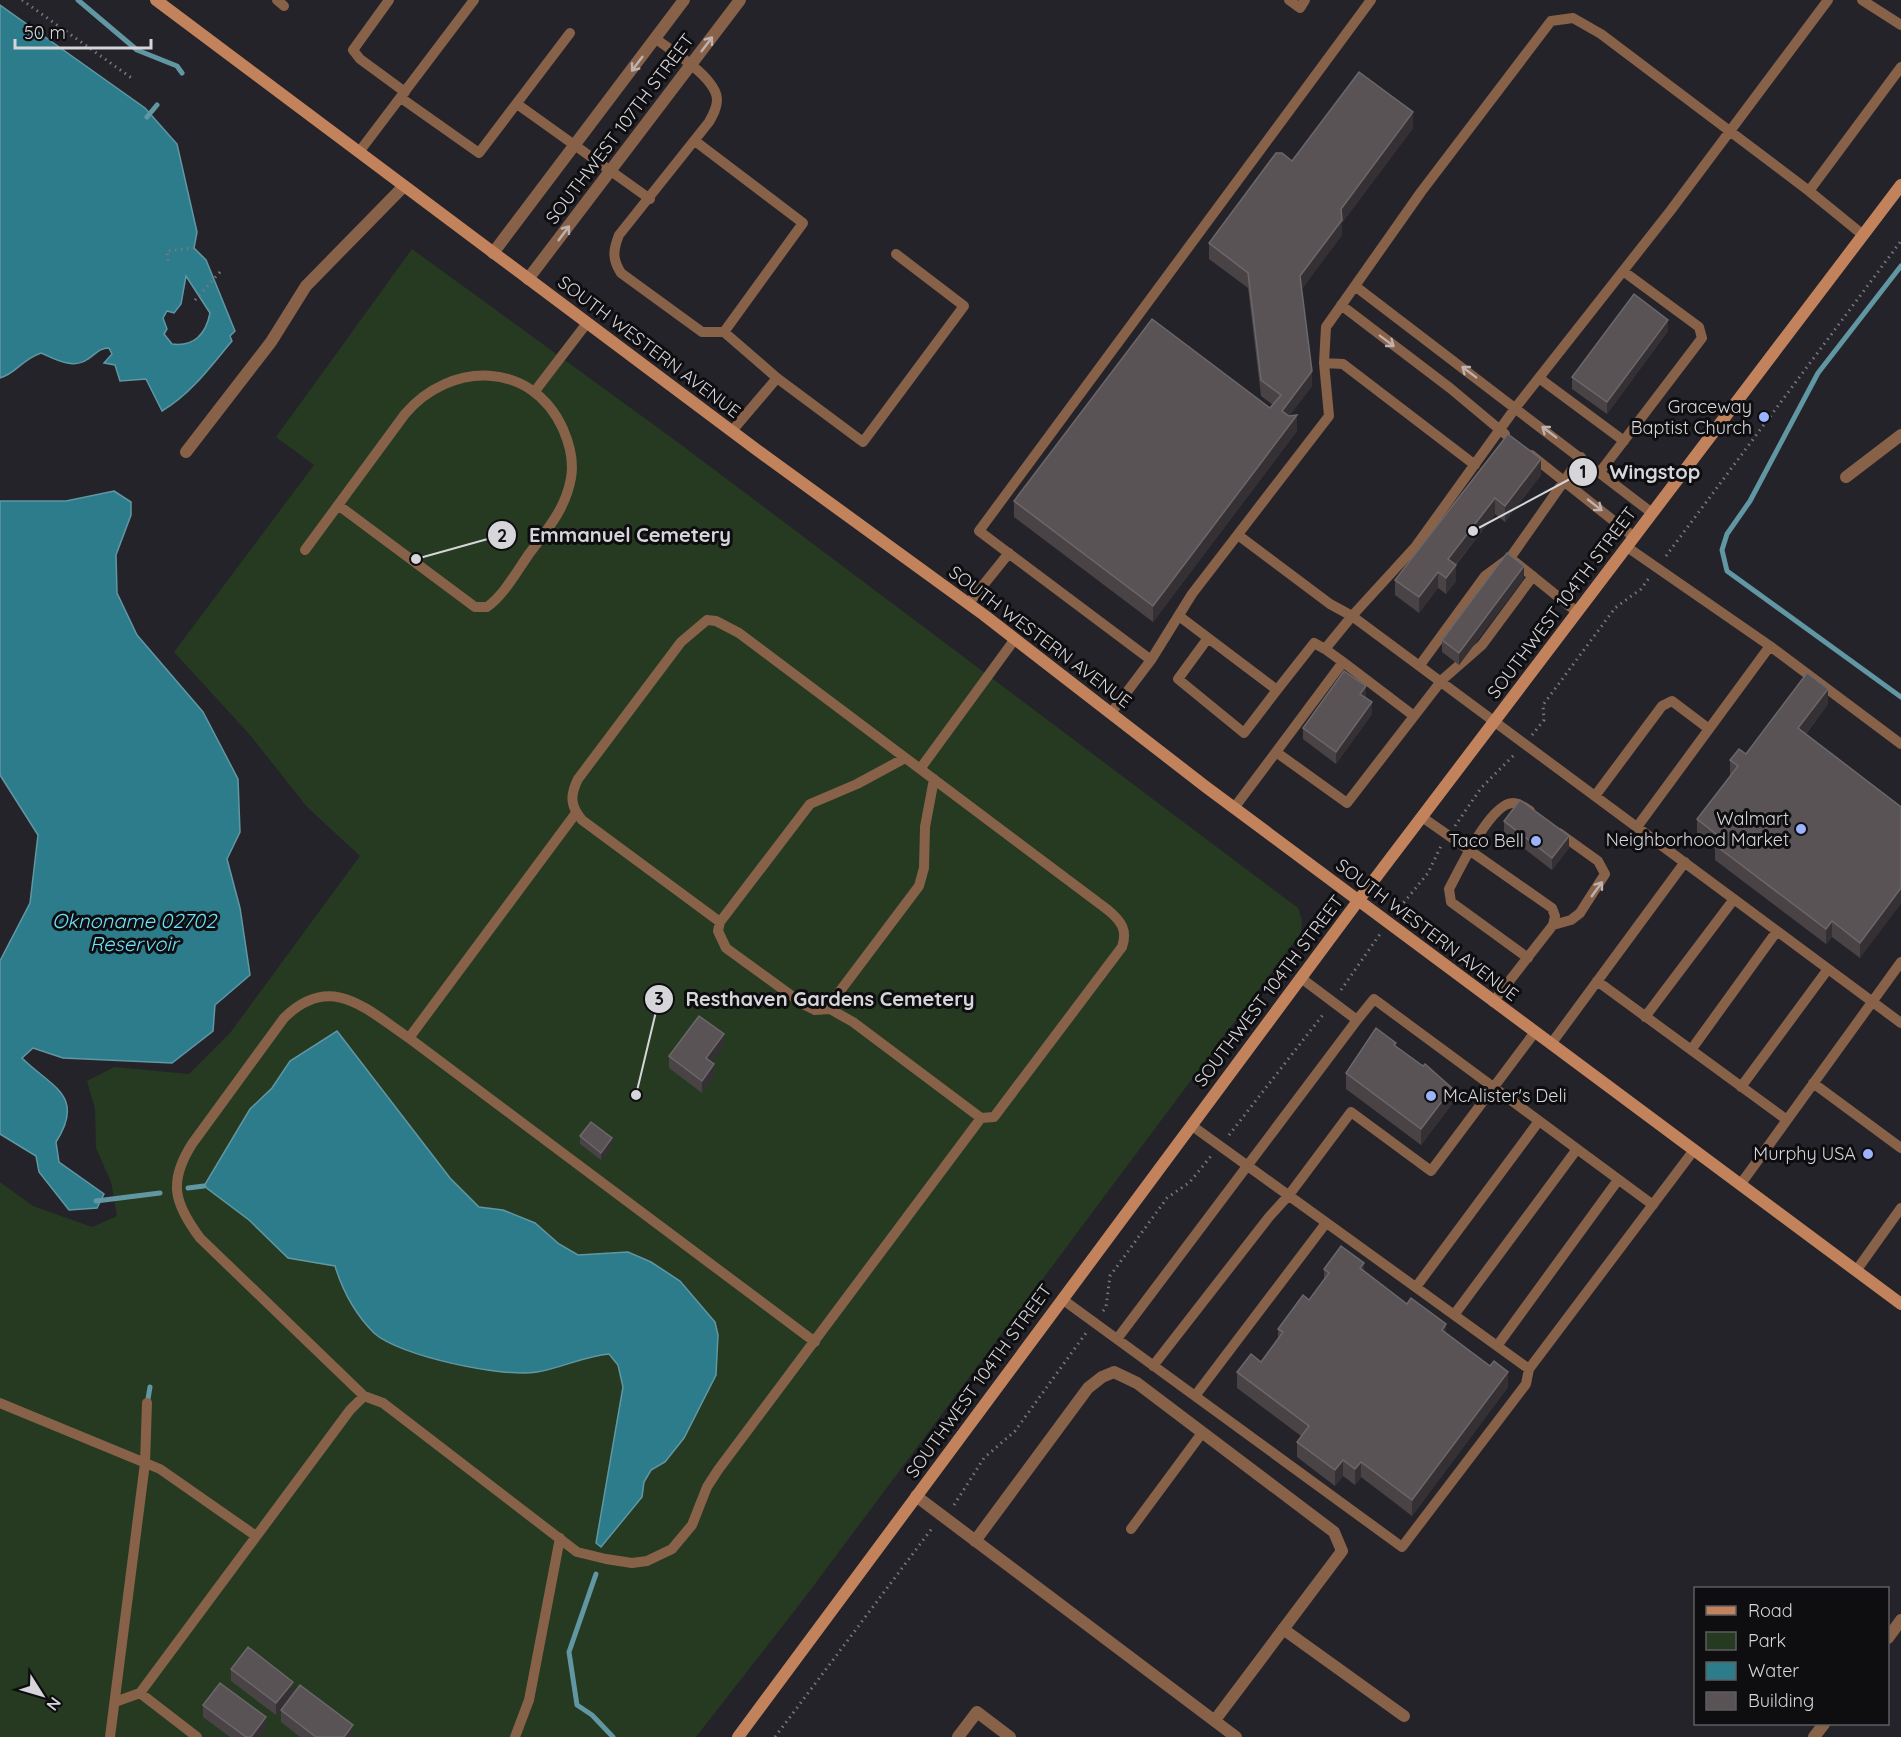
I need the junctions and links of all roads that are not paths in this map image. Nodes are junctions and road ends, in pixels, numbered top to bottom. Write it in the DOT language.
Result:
graph roads {
  1 [pos="389,0"];
  2 [pos="474,0"];
  3 [pos="684,0"];
  4 [pos="740,0"];
  5 [pos="1289,0"];
  6 [pos="1305,0"];
  7 [pos="1371,0"];
  8 [pos="1828,0"];
  9 [pos="1862,0"];
  10 [pos="159,1"];
  11 [pos="1901,25"];
  12 [pos="570,33"];
  13 [pos="656,39"];
  14 [pos="690,65"];
  15 [pos="1901,67"];
  16 [pos="403,95"];
  17 [pos="517,104"];
  18 [pos="1729,130"];
  19 [pos="695,141"];
  20 [pos="574,147"];
  21 [pos="359,152"];
  22 [pos="611,171"];
  23 [pos="1901,184"];
  24 [pos="404,186"];
  25 [pos="1809,191"];
  26 [pos="650,199"];
  27 [pos="1863,235"];
  28 [pos="493,253"];
  29 [pos="896,254"];
  30 [pos="1623,271"];
  31 [pos="528,279"];
  32 [pos="1355,286"];
  33 [pos="1341,305"];
  34 [pos="587,323"];
  35 [pos="724,332"];
  36 [pos="1324,363"];
  37 [pos="777,378"];
  38 [pos="1539,378"];
  39 [pos="535,391"];
  40 [pos="1516,407"];
  41 [pos="1500,430"];
  42 [pos="732,431"];
  43 [pos="1901,435"];
  44 [pos="1624,441"];
  45 [pos="186,452"];
  46 [pos="1581,457"];
  47 [pos="1475,465"];
  48 [pos="1600,472"];
  49 [pos="1846,477"];
  50 [pos="1565,481"];
  51 [pos="338,505"];
  52 [pos="1652,513"];
  53 [pos="1238,535"];
  54 [pos="1631,542"];
  55 [pos="305,550"];
  56 [pos="1009,553"];
  57 [pos="1510,558"];
  58 [pos="1533,576"];
  59 [pos="968,604"];
  60 [pos="1577,612"];
  61 [pos="1179,616"];
  62 [pos="1352,616"];
  63 [pos="1208,638"];
  64 [pos="1015,639"];
  65 [pos="1770,646"];
  66 [pos="1325,650"];
  67 [pos="1151,660"];
  68 [pos="1343,662"];
  69 [pos="1420,664"];
  70 [pos="1442,680"];
  71 [pos="1277,690"];
  72 [pos="1111,713"];
  73 [pos="1414,716"];
  74 [pos="1495,721"];
  75 [pos="1709,729"];
  76 [pos="1901,744"];
  77 [pos="1276,752"];
  78 [pos="905,758"];
  79 [pos="920,769"];
  80 [pos="934,779"];
  81 [pos="1595,796"];
  82 [pos="1234,808"];
  83 [pos="576,813"];
  84 [pos="1422,818"];
  85 [pos="1540,819"];
  86 [pos="1550,826"];
  87 [pos="1637,827"];
  88 [pos="1469,850"];
  89 [pos="1685,862"];
  90 [pos="1734,899"];
  91 [pos="1358,901"];
  92 [pos="720,922"];
  93 [pos="1553,925"];
  94 [pos="1777,931"];
  95 [pos="1528,958"];
  96 [pos="1901,962"];
  97 [pos="1828,969"];
  98 [pos="1301,978"];
  99 [pos="1597,981"];
  100 [pos="1493,1002"];
  101 [pos="1872,1002"];
  102 [pos="830,1010"];
  103 [pos="1645,1017"];
  104 [pos="1357,1020"];
  105 [pos="1901,1023"];
  106 [pos="1535,1032"];
  107 [pos="409,1038"];
  108 [pos="1551,1044"];
  109 [pos="1691,1050"];
  110 [pos="1813,1083"];
  111 [pos="1741,1087"];
  112 [pos="1493,1088"];
  113 [pos="981,1118"];
  114 [pos="1787,1120"];
  115 [pos="1539,1121"];
  116 [pos="1191,1125"];
  117 [pos="1901,1148"];
  118 [pos="1577,1149"];
  119 [pos="1694,1150"];
  120 [pos="1246,1165"];
  121 [pos="1618,1180"];
  122 [pos="1740,1185"];
  123 [pos="1289,1195"];
  124 [pos="1653,1205"];
  125 [pos="1901,1208"];
  126 [pos="1326,1222"];
  127 [pos="1856,1271"];
  128 [pos="1416,1287"];
  129 [pos="1062,1299"];
  130 [pos="1901,1304"];
  131 [pos="1454,1315"];
  132 [pos="1117,1339"];
  133 [pos="815,1342"];
  134 [pos="1497,1346"];
  135 [pos="1153,1366"];
  136 [pos="1529,1370"];
  137 [pos="364,1396"];
  138 [pos="1195,1396"];
  139 [pos="0,1403"];
  140 [pos="147,1403"];
  141 [pos="1202,1433"];
  142 [pos="145,1463"];
  143 [pos="916,1496"];
  144 [pos="1131,1529"];
  145 [pos="256,1536"];
  146 [pos="560,1538"];
  147 [pos="975,1540"];
  148 [pos="1901,1620"];
  149 [pos="1282,1629"];
  150 [pos="1889,1635"];
  151 [pos="140,1694"];
  152 [pos="115,1702"];
  153 [pos="1404,1716"];
  154 [pos="1215,1720"];
  155 [pos="110,1737"];
  156 [pos="197,1737"];
  157 [pos="515,1737"];
  158 [pos="738,1737"];
  159 [pos="958,1737"];
  160 [pos="1010,1737"];
  161 [pos="1236,1737"];
  1 -- 16 [label="lane"];
  2 -- 16 [label="lane"];
  3 -- 13 [label="street, SOUTHWEST 107TH STREET"];
  14 -- 4 [label="street, SOUTHWEST 107TH STREET, one-way"];
  5 -- 6 [label="lane"];
  7 -- 56 [label="lane"];
  8 -- 18 [label="lane"];
  9 -- 11 [label="lane"];
  10 -- 21 [label="main road, SOUTH WESTERN AVENUE"];
  12 -- 17 [label="lane"];
  13 -- 14 [label="lane"];
  13 -- 20 [label="street, SOUTHWEST 107TH STREET, one-way"];
  14 -- 19 [label="lane"];
  14 -- 22 [label="street, SOUTHWEST 107TH STREET"];
  15 -- 25 [label="lane"];
  16 -- 17 [label="lane"];
  16 -- 21 [label="lane"];
  17 -- 20 [label="lane"];
  18 -- 25 [label="lane"];
  18 -- 30 [label="lane"];
  18 -- 32 [label="lane"];
  19 -- 26 [label="lane"];
  19 -- 35 [label="lane"];
  20 -- 22 [label="lane"];
  20 -- 28 [label="street, SOUTHWEST 107TH STREET"];
  21 -- 24 [label="main road, SOUTH WESTERN AVENUE"];
  22 -- 26 [label="lane"];
  31 -- 22 [label="street, SOUTHWEST 107TH STREET, one-way"];
  23 -- 27 [label="main road, SOUTHWEST 104TH STREET"];
  24 -- 28 [label="main road, SOUTH WESTERN AVENUE"];
  24 -- 45 [label="street"];
  25 -- 27 [label="lane"];
  26 -- 35 [label="lane"];
  27 -- 52 [label="main road, SOUTHWEST 104TH STREET"];
  28 -- 31 [label="main road, SOUTH WESTERN AVENUE"];
  29 -- 37 [label="lane"];
  30 -- 38 [label="lane"];
  30 -- 44 [label="lane"];
  31 -- 34 [label="main road, SOUTH WESTERN AVENUE"];
  32 -- 33 [label="lane"];
  40 -- 32 [label="lane, one-way"];
  33 -- 36 [label="lane"];
  33 -- 41 [label="lane, one-way"];
  34 -- 39 [label="lane"];
  34 -- 42 [label="main road, SOUTH WESTERN AVENUE"];
  35 -- 37 [label="lane"];
  36 -- 47 [label="lane"];
  36 -- 53 [label="lane"];
  37 -- 42 [label="lane"];
  38 -- 40 [label="lane"];
  38 -- 44 [label="lane"];
  39 -- 51 [label="lane"];
  39 -- 51 [label="lane"];
  40 -- 41 [label="lane"];
  46 -- 40 [label="lane, one-way"];
  41 -- 47 [label="lane"];
  41 -- 50 [label="lane"];
  42 -- 59 [label="main road, SOUTH WESTERN AVENUE"];
  43 -- 49 [label="street"];
  44 -- 48 [label="lane"];
  46 -- 48 [label="lane"];
  46 -- 50 [label="lane"];
  47 -- 62 [label="lane"];
  48 -- 52 [label="lane"];
  50 -- 54 [label="lane, one-way"];
  50 -- 57 [label="lane"];
  51 -- 55 [label="lane"];
  52 -- 54 [label="main road, SOUTHWEST 104TH STREET"];
  53 -- 61 [label="lane"];
  53 -- 62 [label="lane"];
  54 -- 60 [label="main road, SOUTHWEST 104TH STREET"];
  54 -- 65 [label="lane"];
  56 -- 59 [label="lane"];
  56 -- 67 [label="lane"];
  57 -- 58 [label="lane"];
  57 -- 69 [label="lane"];
  58 -- 60 [label="lane"];
  58 -- 70 [label="lane"];
  59 -- 64 [label="main road, SOUTH WESTERN AVENUE"];
  60 -- 74 [label="main road, SOUTHWEST 104TH STREET"];
  61 -- 63 [label="lane"];
  61 -- 67 [label="lane"];
  62 -- 66 [label="lane"];
  62 -- 69 [label="lane"];
  63 -- 71 [label="lane"];
  63 -- 71 [label="lane"];
  64 -- 72 [label="main road, SOUTH WESTERN AVENUE"];
  64 -- 79 [label="lane"];
  65 -- 75 [label="lane"];
  65 -- 76 [label="lane"];
  66 -- 68 [label="lane"];
  66 -- 71 [label="lane"];
  67 -- 72 [label="lane"];
  68 -- 73 [label="lane"];
  68 -- 77 [label="lane"];
  69 -- 70 [label="lane"];
  70 -- 73 [label="lane"];
  70 -- 74 [label="lane"];
  72 -- 82 [label="main road, SOUTH WESTERN AVENUE"];
  73 -- 77 [label="lane"];
  74 -- 81 [label="lane"];
  74 -- 84 [label="main road, SOUTHWEST 104TH STREET"];
  75 -- 81 [label="lane"];
  75 -- 87 [label="lane"];
  77 -- 82 [label="lane"];
  78 -- 79 [label="lane"];
  78 -- 83 [label="lane"];
  78 -- 92 [label="lane"];
  79 -- 80 [label="lane"];
  80 -- 102 [label="lane"];
  80 -- 113 [label="lane"];
  81 -- 87 [label="lane"];
  82 -- 91 [label="main road, SOUTH WESTERN AVENUE"];
  83 -- 92 [label="lane"];
  83 -- 107 [label="lane"];
  84 -- 88 [label="lane"];
  84 -- 91 [label="main road, SOUTHWEST 104TH STREET"];
  85 -- 88 [label="lane"];
  93 -- 86 [label="lane, one-way"];
  87 -- 89 [label="lane"];
  88 -- 93 [label="lane"];
  88 -- 95 [label="lane"];
  89 -- 90 [label="lane"];
  89 -- 99 [label="lane"];
  90 -- 94 [label="lane"];
  90 -- 103 [label="lane"];
  91 -- 98 [label="main road, SOUTHWEST 104TH STREET"];
  91 -- 100 [label="main road, SOUTH WESTERN AVENUE"];
  92 -- 102 [label="lane"];
  93 -- 95 [label="lane"];
  94 -- 97 [label="lane"];
  94 -- 109 [label="lane"];
  95 -- 100 [label="lane"];
  96 -- 101 [label="lane"];
  97 -- 101 [label="lane"];
  97 -- 111 [label="lane"];
  98 -- 104 [label="lane"];
  98 -- 116 [label="main road, SOUTHWEST 104TH STREET"];
  99 -- 103 [label="lane"];
  99 -- 108 [label="lane"];
  100 -- 106 [label="main road, SOUTH WESTERN AVENUE"];
  101 -- 105 [label="lane"];
  101 -- 110 [label="lane"];
  102 -- 113 [label="lane"];
  103 -- 109 [label="lane"];
  104 -- 112 [label="lane"];
  104 -- 120 [label="lane"];
  106 -- 108 [label="main road, SOUTH WESTERN AVENUE"];
  106 -- 112 [label="lane"];
  107 -- 133 [label="lane"];
  107 -- 137 [label="lane"];
  108 -- 119 [label="main road, SOUTH WESTERN AVENUE"];
  109 -- 111 [label="lane"];
  110 -- 114 [label="lane"];
  110 -- 117 [label="lane"];
  111 -- 114 [label="lane"];
  112 -- 115 [label="lane"];
  112 -- 123 [label="lane"];
  113 -- 133 [label="lane"];
  114 -- 122 [label="lane"];
  115 -- 118 [label="lane"];
  115 -- 128 [label="lane"];
  116 -- 120 [label="lane"];
  116 -- 129 [label="main road, SOUTHWEST 104TH STREET"];
  118 -- 121 [label="lane"];
  118 -- 131 [label="lane"];
  119 -- 122 [label="main road, SOUTH WESTERN AVENUE"];
  119 -- 124 [label="lane"];
  120 -- 123 [label="lane"];
  120 -- 132 [label="lane"];
  121 -- 124 [label="lane"];
  121 -- 134 [label="lane"];
  122 -- 127 [label="main road, SOUTH WESTERN AVENUE"];
  123 -- 126 [label="lane"];
  123 -- 135 [label="lane"];
  124 -- 136 [label="lane"];
  125 -- 127 [label="lane"];
  126 -- 128 [label="lane"];
  126 -- 138 [label="lane"];
  127 -- 130 [label="main road, SOUTH WESTERN AVENUE"];
  128 -- 131 [label="lane"];
  129 -- 132 [label="lane"];
  129 -- 143 [label="main road, SOUTHWEST 104TH STREET"];
  131 -- 134 [label="lane"];
  132 -- 135 [label="lane"];
  133 -- 146 [label="lane"];
  134 -- 136 [label="lane"];
  135 -- 138 [label="lane"];
  136 -- 138 [label="lane"];
  137 -- 145 [label="lane"];
  137 -- 146 [label="lane"];
  139 -- 142 [label="lane"];
  140 -- 142 [label="lane"];
  141 -- 144 [label="lane"];
  141 -- 147 [label="street"];
  141 -- 149 [label="street"];
  142 -- 145 [label="lane"];
  142 -- 152 [label="lane"];
  143 -- 147 [label="street"];
  143 -- 158 [label="main road, SOUTHWEST 104TH STREET"];
  145 -- 151 [label="lane"];
  146 -- 157 [label="lane"];
  147 -- 154 [label="street"];
  148 -- 150 [label="street"];
  149 -- 153 [label="street"];
  149 -- 154 [label="street"];
  151 -- 152 [label="lane"];
  151 -- 156 [label="lane"];
  152 -- 155 [label="lane"];
  154 -- 161 [label="street"];
  159 -- 160 [label="street"];
}
